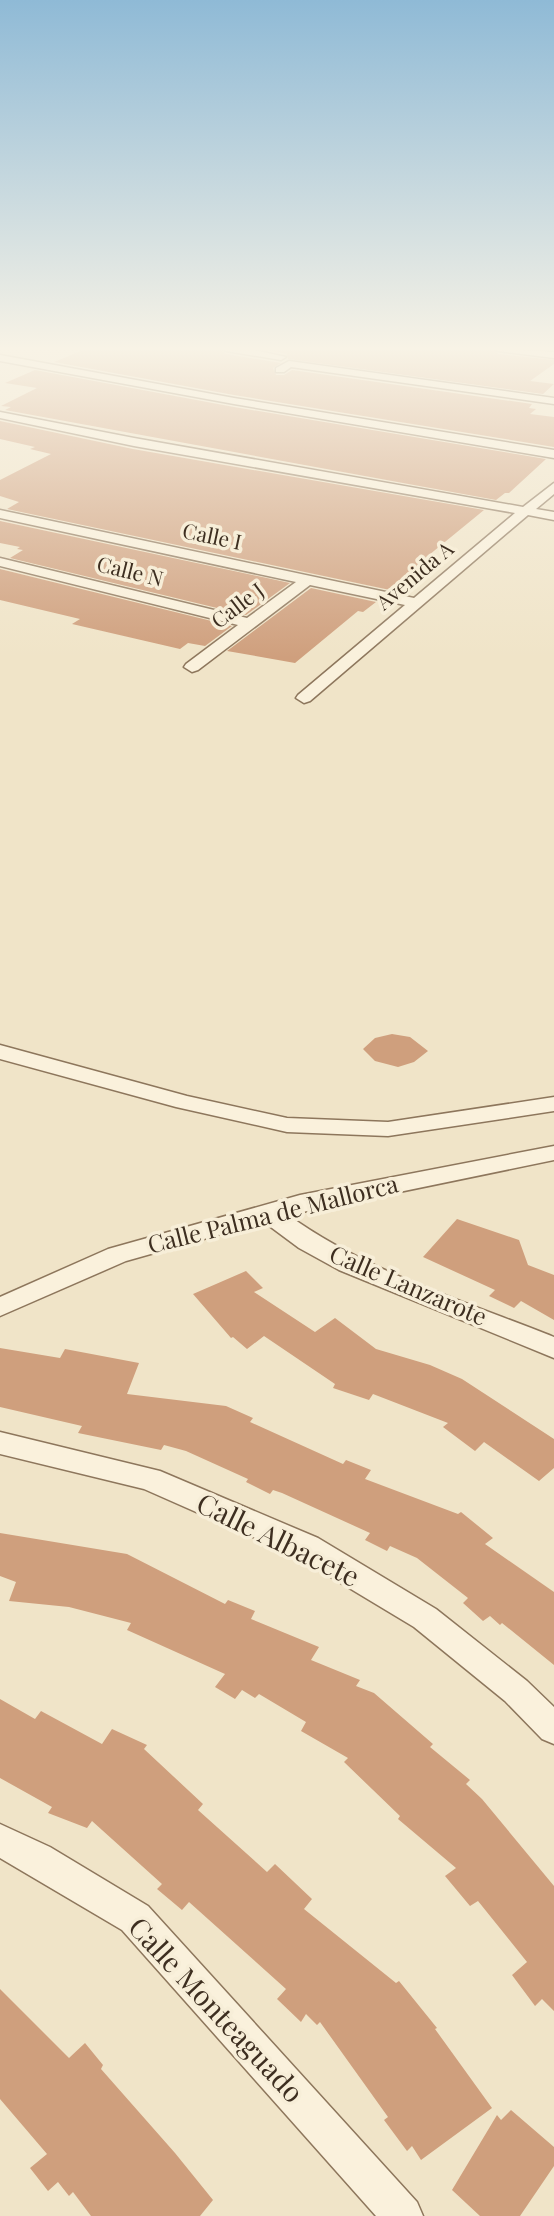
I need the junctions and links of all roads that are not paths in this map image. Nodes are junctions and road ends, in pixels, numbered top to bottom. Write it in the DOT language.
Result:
graph roads {
  1 [pos="187,451"];
  2 [pos="554,486"];
  3 [pos="526,511"];
  4 [pos="0,514"];
  5 [pos="554,516"];
  6 [pos="0,562"];
  7 [pos="308,579"];
  8 [pos="416,603"];
  9 [pos="249,624"];
  10 [pos="192,667"];
  11 [pos="304,698"];
  12 [pos="0,1052"];
  13 [pos="554,1104"];
  14 [pos="554,1153"];
  15 [pos="268,1213"];
  16 [pos="0,1307"];
  17 [pos="554,1348"];
  18 [pos="0,1443"];
  19 [pos="554,1729"];
  20 [pos="0,1840"];
  21 [pos="403,2216"];
  1 -- 3 [label="street"];
  2 -- 3 [label="street, Avenida A"];
  3 -- 5 [label="street"];
  3 -- 8 [label="street, Avenida A"];
  4 -- 7 [label="street, Calle I"];
  6 -- 9 [label="street, Calle N"];
  7 -- 8 [label="street, Calle I"];
  7 -- 9 [label="street, Calle J"];
  8 -- 11 [label="street, Avenida A"];
  9 -- 10 [label="street, Calle J"];
  12 -- 13 [label="street"];
  14 -- 15 [label="street, Calle Palma de Mallorca"];
  15 -- 16 [label="street, Calle Palma de Mallorca"];
  15 -- 17 [label="street, Calle Lanzarote"];
  18 -- 19 [label="street, Calle Albacete"];
  20 -- 21 [label="street, Calle Monteaguado"];
}
